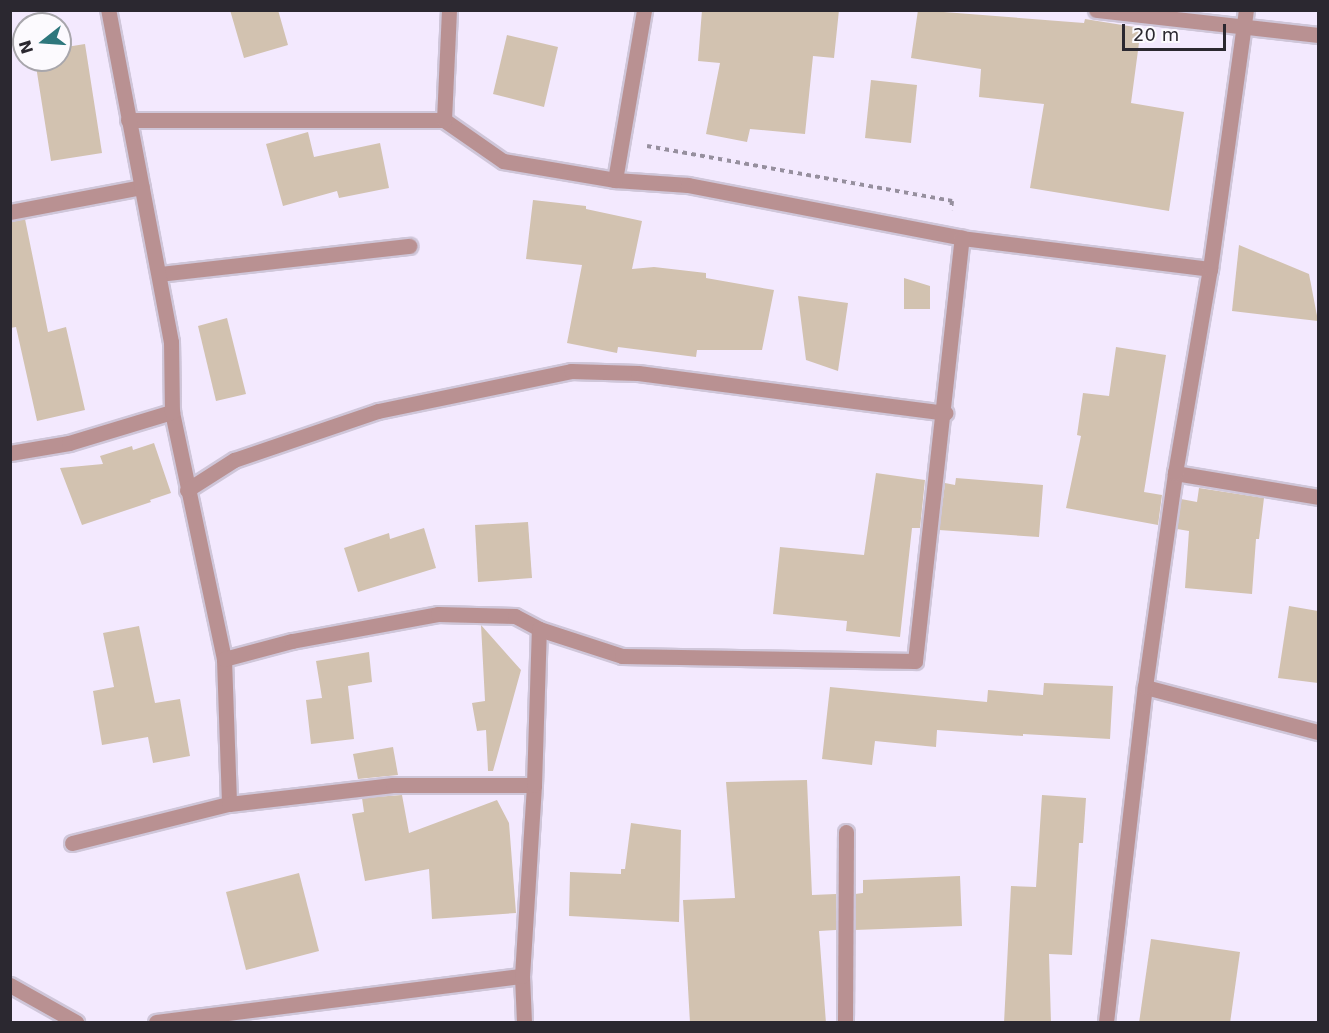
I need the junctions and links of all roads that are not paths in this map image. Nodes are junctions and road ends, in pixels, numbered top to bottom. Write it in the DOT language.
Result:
graph roads {
  1 [pos="108,10"];
  2 [pos="449,10"];
  3 [pos="644,10"];
  4 [pos="1096,10"];
  5 [pos="1245,18"];
  6 [pos="1318,35"];
  7 [pos="128,120"];
  8 [pos="444,120"];
  9 [pos="615,180"];
  10 [pos="142,187"];
  11 [pos="10,212"];
  12 [pos="954,236"];
  13 [pos="409,246"];
  14 [pos="1210,269"];
  15 [pos="159,274"];
  16 [pos="172,412"];
  17 [pos="945,413"];
  18 [pos="10,453"];
  19 [pos="1175,473"];
  20 [pos="187,490"];
  21 [pos="1318,497"];
  22 [pos="539,629"];
  23 [pos="224,659"];
  24 [pos="1145,687"];
  25 [pos="1318,732"];
  26 [pos="534,785"];
  27 [pos="229,804"];
  28 [pos="846,832"];
  29 [pos="72,843"];
  30 [pos="522,976"];
  31 [pos="10,985"];
  32 [pos="76,1023"];
  33 [pos="156,1023"];
  34 [pos="524,1023"];
  35 [pos="845,1023"];
  36 [pos="1106,1023"];
  1 -- 7 [label="street"];
  2 -- 8 [label="street"];
  3 -- 9 [label="street"];
  4 -- 5 [label="street"];
  5 -- 6 [label="street"];
  5 -- 14 [label="street"];
  7 -- 8 [label="street"];
  7 -- 10 [label="street"];
  8 -- 9 [label="street"];
  9 -- 12 [label="street"];
  10 -- 11 [label="street"];
  10 -- 15 [label="street"];
  12 -- 14 [label="street"];
  12 -- 17 [label="street"];
  13 -- 15 [label="street"];
  14 -- 19 [label="street"];
  15 -- 16 [label="street"];
  16 -- 18 [label="street"];
  16 -- 20 [label="street"];
  17 -- 20 [label="street"];
  17 -- 22 [label="street"];
  19 -- 21 [label="street"];
  19 -- 24 [label="street"];
  20 -- 23 [label="street"];
  22 -- 23 [label="street"];
  22 -- 26 [label="street"];
  23 -- 27 [label="street"];
  24 -- 25 [label="street"];
  24 -- 36 [label="street"];
  26 -- 27 [label="street"];
  26 -- 30 [label="street"];
  27 -- 29 [label="street"];
  28 -- 35 [label="street"];
  30 -- 33 [label="street"];
  30 -- 34 [label="street"];
  31 -- 32 [label="street"];
}
